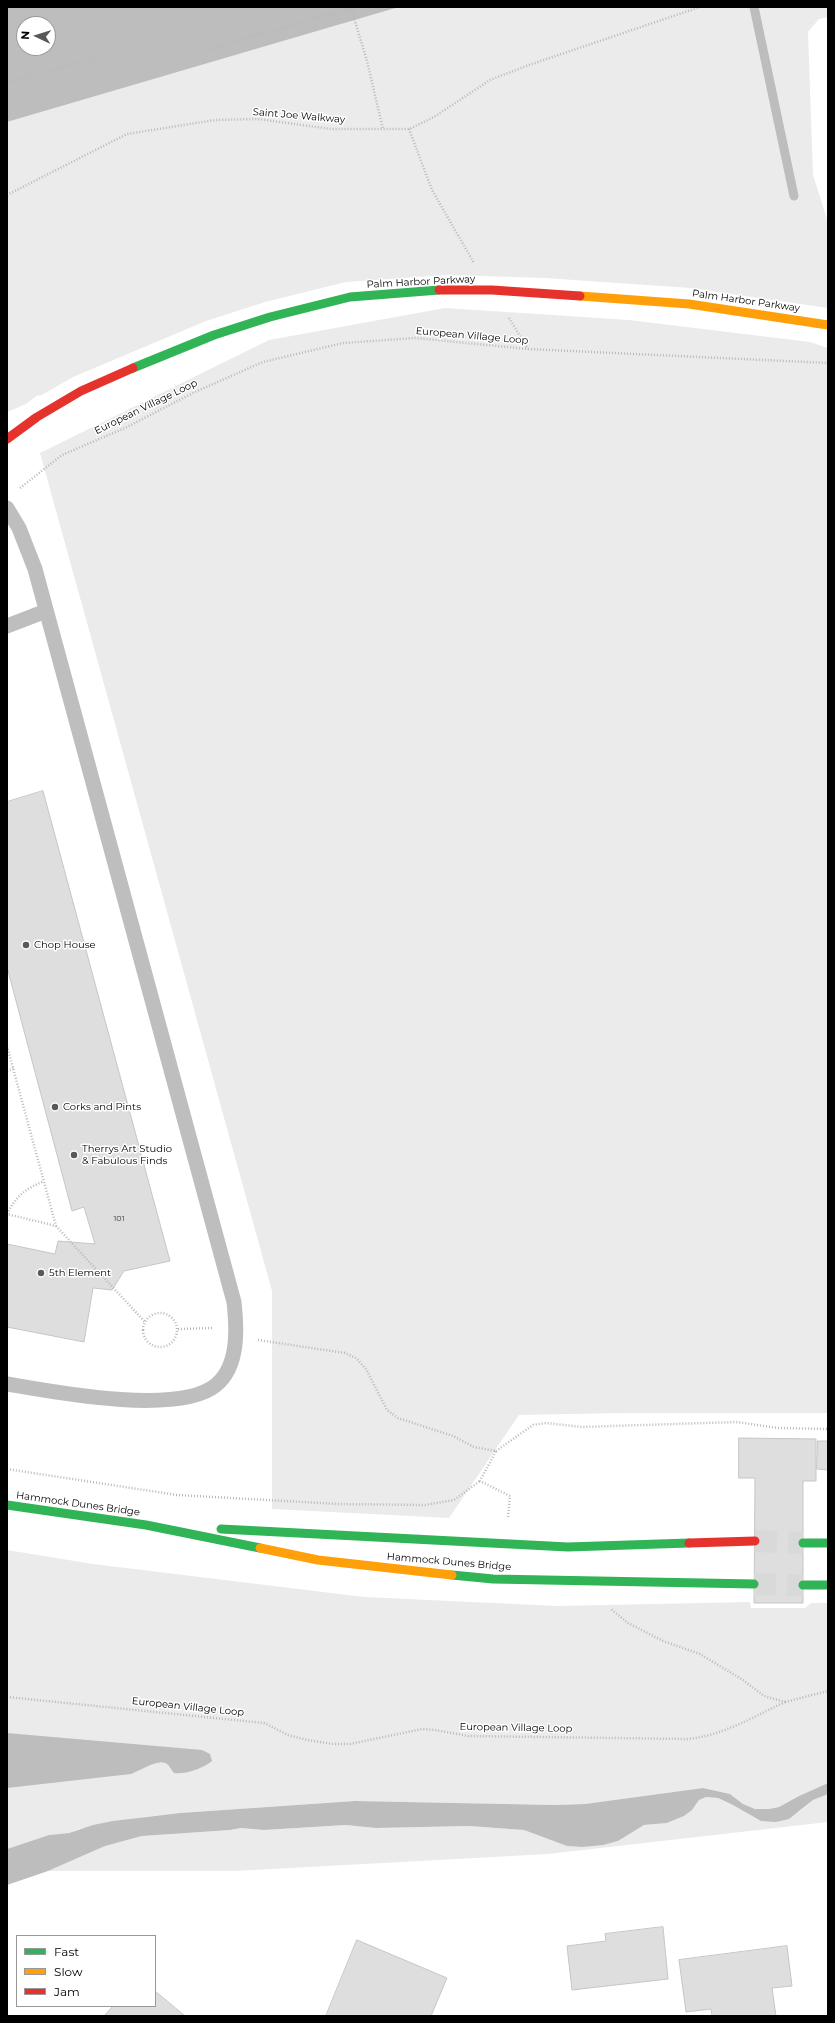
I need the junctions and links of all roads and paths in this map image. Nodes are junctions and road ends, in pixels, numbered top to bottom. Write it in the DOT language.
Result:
graph roads {
  1 [pos="355,7"];
  2 [pos="700,7"];
  3 [pos="350,8"];
  4 [pos="188,55"];
  5 [pos="98,56"];
  6 [pos="7,82"];
  7 [pos="383,129"];
  8 [pos="409,129"];
  9 [pos="7,195"];
  10 [pos="492,290"];
  11 [pos="828,326"];
  12 [pos="528,349"];
  13 [pos="828,363"];
  14 [pos="37,417"];
  15 [pos="7,430"];
  16 [pos="7,439"];
  17 [pos="18,489"];
  18 [pos="7,508"];
  19 [pos="46,611"];
  20 [pos="7,626"];
  21 [pos="7,1046"];
  22 [pos="14,1068"];
  23 [pos="7,1071"];
  24 [pos="44,1181"];
  25 [pos="7,1214"];
  26 [pos="56,1226"];
  27 [pos="144,1322"];
  28 [pos="178,1329"];
  29 [pos="236,1333"];
  30 [pos="7,1384"];
  31 [pos="828,1429"];
  32 [pos="496,1451"];
  33 [pos="7,1469"];
  34 [pos="480,1481"];
  35 [pos="7,1505"];
  36 [pos="508,1520"];
  37 [pos="146,1525"];
  38 [pos="755,1541"];
  39 [pos="803,1543"];
  40 [pos="828,1543"];
  41 [pos="754,1584"];
  42 [pos="803,1585"];
  43 [pos="828,1585"];
  44 [pos="610,1608"];
  45 [pos="828,1691"];
  46 [pos="7,1697"];
  47 [pos="785,1702"];
  1 -- 3 [label="path"];
  2 -- 8 [label="path, Saint Joe Walkway"];
  3 -- 4 [label="path"];
  3 -- 7 [label="path"];
  5 -- 6 [label="path"];
  7 -- 8 [label="path, Saint Joe Walkway"];
  7 -- 9 [label="path, Saint Joe Walkway"];
  8 -- 10 [label="path"];
  10 -- 11 [label="main road, Palm Harbor Parkway"];
  10 -- 12 [label="path"];
  10 -- 14 [label="main road, Palm Harbor Parkway"];
  12 -- 13 [label="path, European Village Loop"];
  12 -- 17 [label="path, European Village Loop"];
  14 -- 15 [label="main road, Palm Harbor Parkway"];
  14 -- 16 [label="main road, Palm Harbor Parkway"];
  18 -- 19 [label="lane"];
  19 -- 20 [label="lane"];
  19 -- 29 [label="lane"];
  21 -- 22 [label="path"];
  22 -- 23 [label="path"];
  22 -- 24 [label="path"];
  24 -- 25 [label="path"];
  24 -- 26 [label="path"];
  25 -- 26 [label="path"];
  26 -- 27 [label="path"];
  27 -- 28 [label="path"];
  27 -- 28 [label="path"];
  28 -- 29 [label="path"];
  29 -- 30 [label="lane"];
  29 -- 32 [label="path"];
  31 -- 32 [label="path"];
  32 -- 34 [label="path"];
  33 -- 34 [label="path"];
  34 -- 36 [label="path"];
  35 -- 37 [label="main road, Hammock Dunes Bridge"];
  37 -- 38 [label="main road, Hammock Dunes Bridge"];
  37 -- 41 [label="main road, Hammock Dunes Bridge"];
  39 -- 40 [label="main road"];
  42 -- 43 [label="main road"];
  44 -- 47 [label="path"];
  45 -- 47 [label="path, European Village Loop"];
  46 -- 47 [label="path, European Village Loop"];
}
